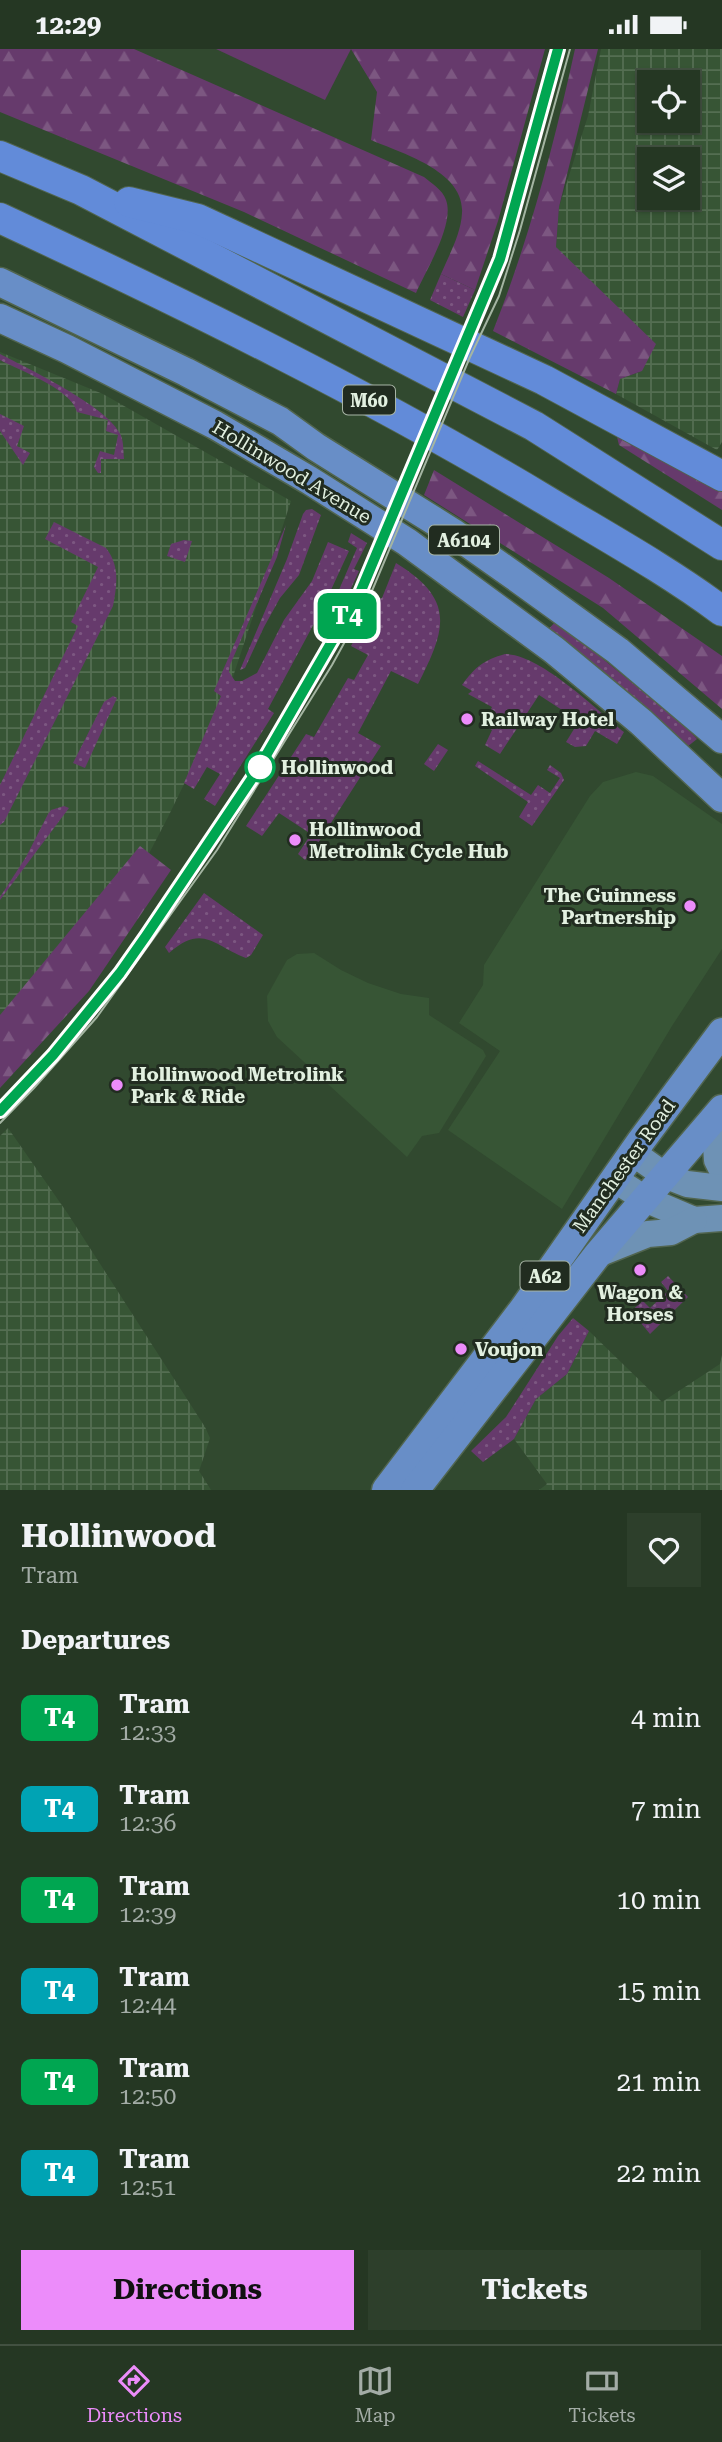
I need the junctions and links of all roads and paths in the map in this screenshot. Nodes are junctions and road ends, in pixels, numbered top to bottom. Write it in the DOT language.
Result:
graph roads {
  1 [pos="0,156"];
  2 [pos="81,190"];
  3 [pos="0,218"];
  4 [pos="0,282"];
  5 [pos="0,317"];
  6 [pos="722,476"];
  7 [pos="722,545"];
  8 [pos="722,611"];
  9 [pos="722,739"];
  10 [pos="722,798"];
  11 [pos="722,1032"];
  12 [pos="718,1114"];
  13 [pos="633,1153"];
  14 [pos="722,1170"];
  15 [pos="664,1175"];
  16 [pos="614,1179"];
  17 [pos="722,1188"];
  18 [pos="645,1199"];
  19 [pos="722,1218"];
  20 [pos="694,1220"];
  21 [pos="598,1254"];
  22 [pos="437,1442"];
  23 [pos="386,1490"];
  24 [pos="415,1490"];
  1 -- 2 [label="highway, M60"];
  2 -- 6 [label="highway, M60"];
  2 -- 7 [label="highway, M60"];
  3 -- 8 [label="highway, M60"];
  4 -- 9 [label="highway, Hollinwood Avenue / A6104"];
  5 -- 10 [label="highway, Hollinwood Avenue / A6104"];
  11 -- 13 [label="highway, Manchester Road / A62"];
  12 -- 14 [label="main road"];
  12 -- 15 [label="highway, Manchester Road / A62"];
  13 -- 15 [label="main road"];
  13 -- 16 [label="highway, Manchester Road / A62"];
  15 -- 17 [label="main road"];
  15 -- 18 [label="highway, Manchester Road / A62"];
  16 -- 18 [label="main road"];
  16 -- 22 [label="highway, Manchester Road / A62"];
  18 -- 20 [label="main road"];
  18 -- 21 [label="highway, Manchester Road / A62"];
  19 -- 20 [label="main road"];
  20 -- 21 [label="main road"];
  21 -- 22 [label="highway, Manchester Road / A62"];
  22 -- 23 [label="highway, A62"];
  22 -- 24 [label="highway, A62"];
}
